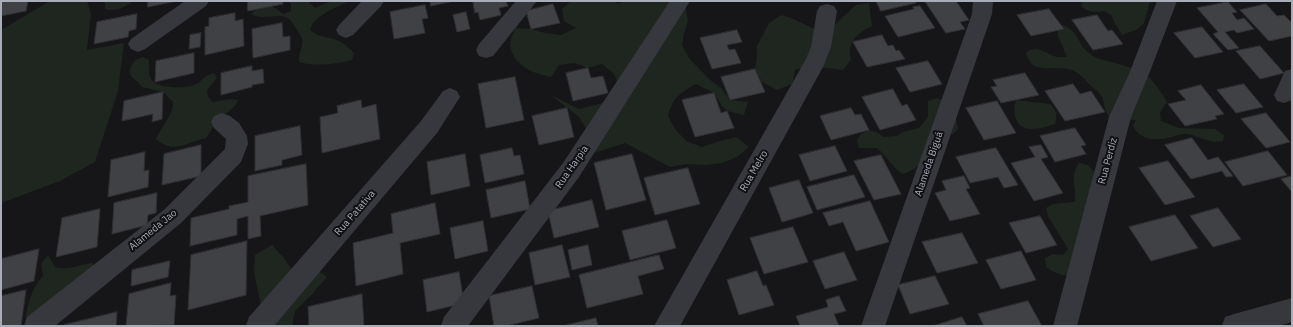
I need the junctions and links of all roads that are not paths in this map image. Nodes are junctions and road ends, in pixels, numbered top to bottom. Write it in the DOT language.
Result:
graph roads {
  1 [pos="199,1"];
  2 [pos="374,1"];
  3 [pos="527,1"];
  4 [pos="680,1"];
  5 [pos="983,1"];
  6 [pos="1167,1"];
  7 [pos="827,11"];
  8 [pos="346,30"];
  9 [pos="138,44"];
  10 [pos="486,50"];
  11 [pos="450,97"];
  12 [pos="222,122"];
  13 [pos="1292,310"];
  14 [pos="36,326"];
  15 [pos="258,326"];
  16 [pos="453,326"];
  17 [pos="666,326"];
  18 [pos="873,326"];
  19 [pos="1065,326"];
  20 [pos="1234,326"];
  1 -- 9 [label="street"];
  2 -- 8 [label="street"];
  3 -- 10 [label="street"];
  4 -- 16 [label="street, Rua Harpia"];
  5 -- 18 [label="street, Alameda Biguá"];
  6 -- 19 [label="street, Rua Perdiz"];
  7 -- 17 [label="street, Rua Melro"];
  11 -- 15 [label="street, Rua Patativa"];
  12 -- 14 [label="street, Alameda Jao"];
  13 -- 20 [label="street"];
}
